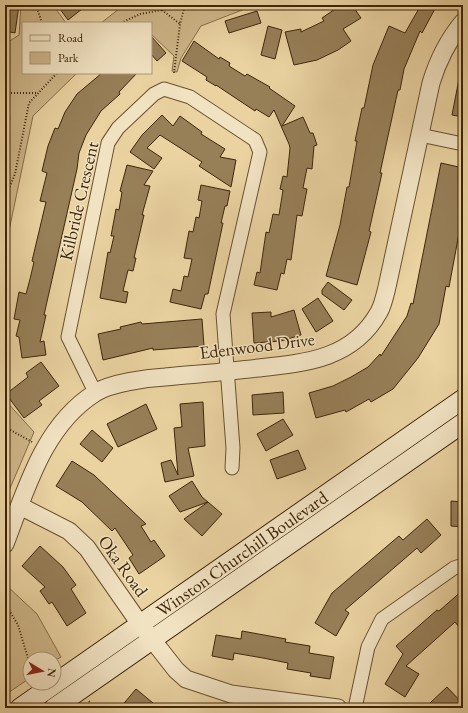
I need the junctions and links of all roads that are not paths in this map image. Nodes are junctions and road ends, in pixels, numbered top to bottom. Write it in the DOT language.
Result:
graph roads {
  1 [pos="463,22"];
  2 [pos="420,135"];
  3 [pos="463,144"];
  4 [pos="229,371"];
  5 [pos="95,392"];
  6 [pos="463,399"];
  7 [pos="463,423"];
  8 [pos="232,468"];
  9 [pos="20,506"];
  10 [pos="5,544"];
  11 [pos="463,565"];
  12 [pos="140,624"];
  13 [pos="152,640"];
  14 [pos="20,708"];
  15 [pos="54,708"];
  16 [pos="338,708"];
  17 [pos="355,708"];
  1 -- 2 [label="street, Edenwood Drive"];
  2 -- 3 [label="street"];
  2 -- 4 [label="street, Edenwood Drive"];
  4 -- 5 [label="street, Edenwood Drive"];
  4 -- 5 [label="street, Kilbride Crescent"];
  4 -- 8 [label="street"];
  5 -- 9 [label="street, Edenwood Drive"];
  6 -- 12 [label="main road, Winston Churchill Boulevard"];
  7 -- 13 [label="main road, Winston Churchill Boulevard"];
  9 -- 10 [label="street, Edenwood Drive"];
  9 -- 12 [label="street, Oka Road"];
  11 -- 17 [label="street"];
  12 -- 13 [label="street, Oka Road"];
  12 -- 14 [label="main road, Winston Churchill Boulevard"];
  13 -- 15 [label="main road, Winston Churchill Boulevard"];
  13 -- 16 [label="street, Oka Road"];
}
